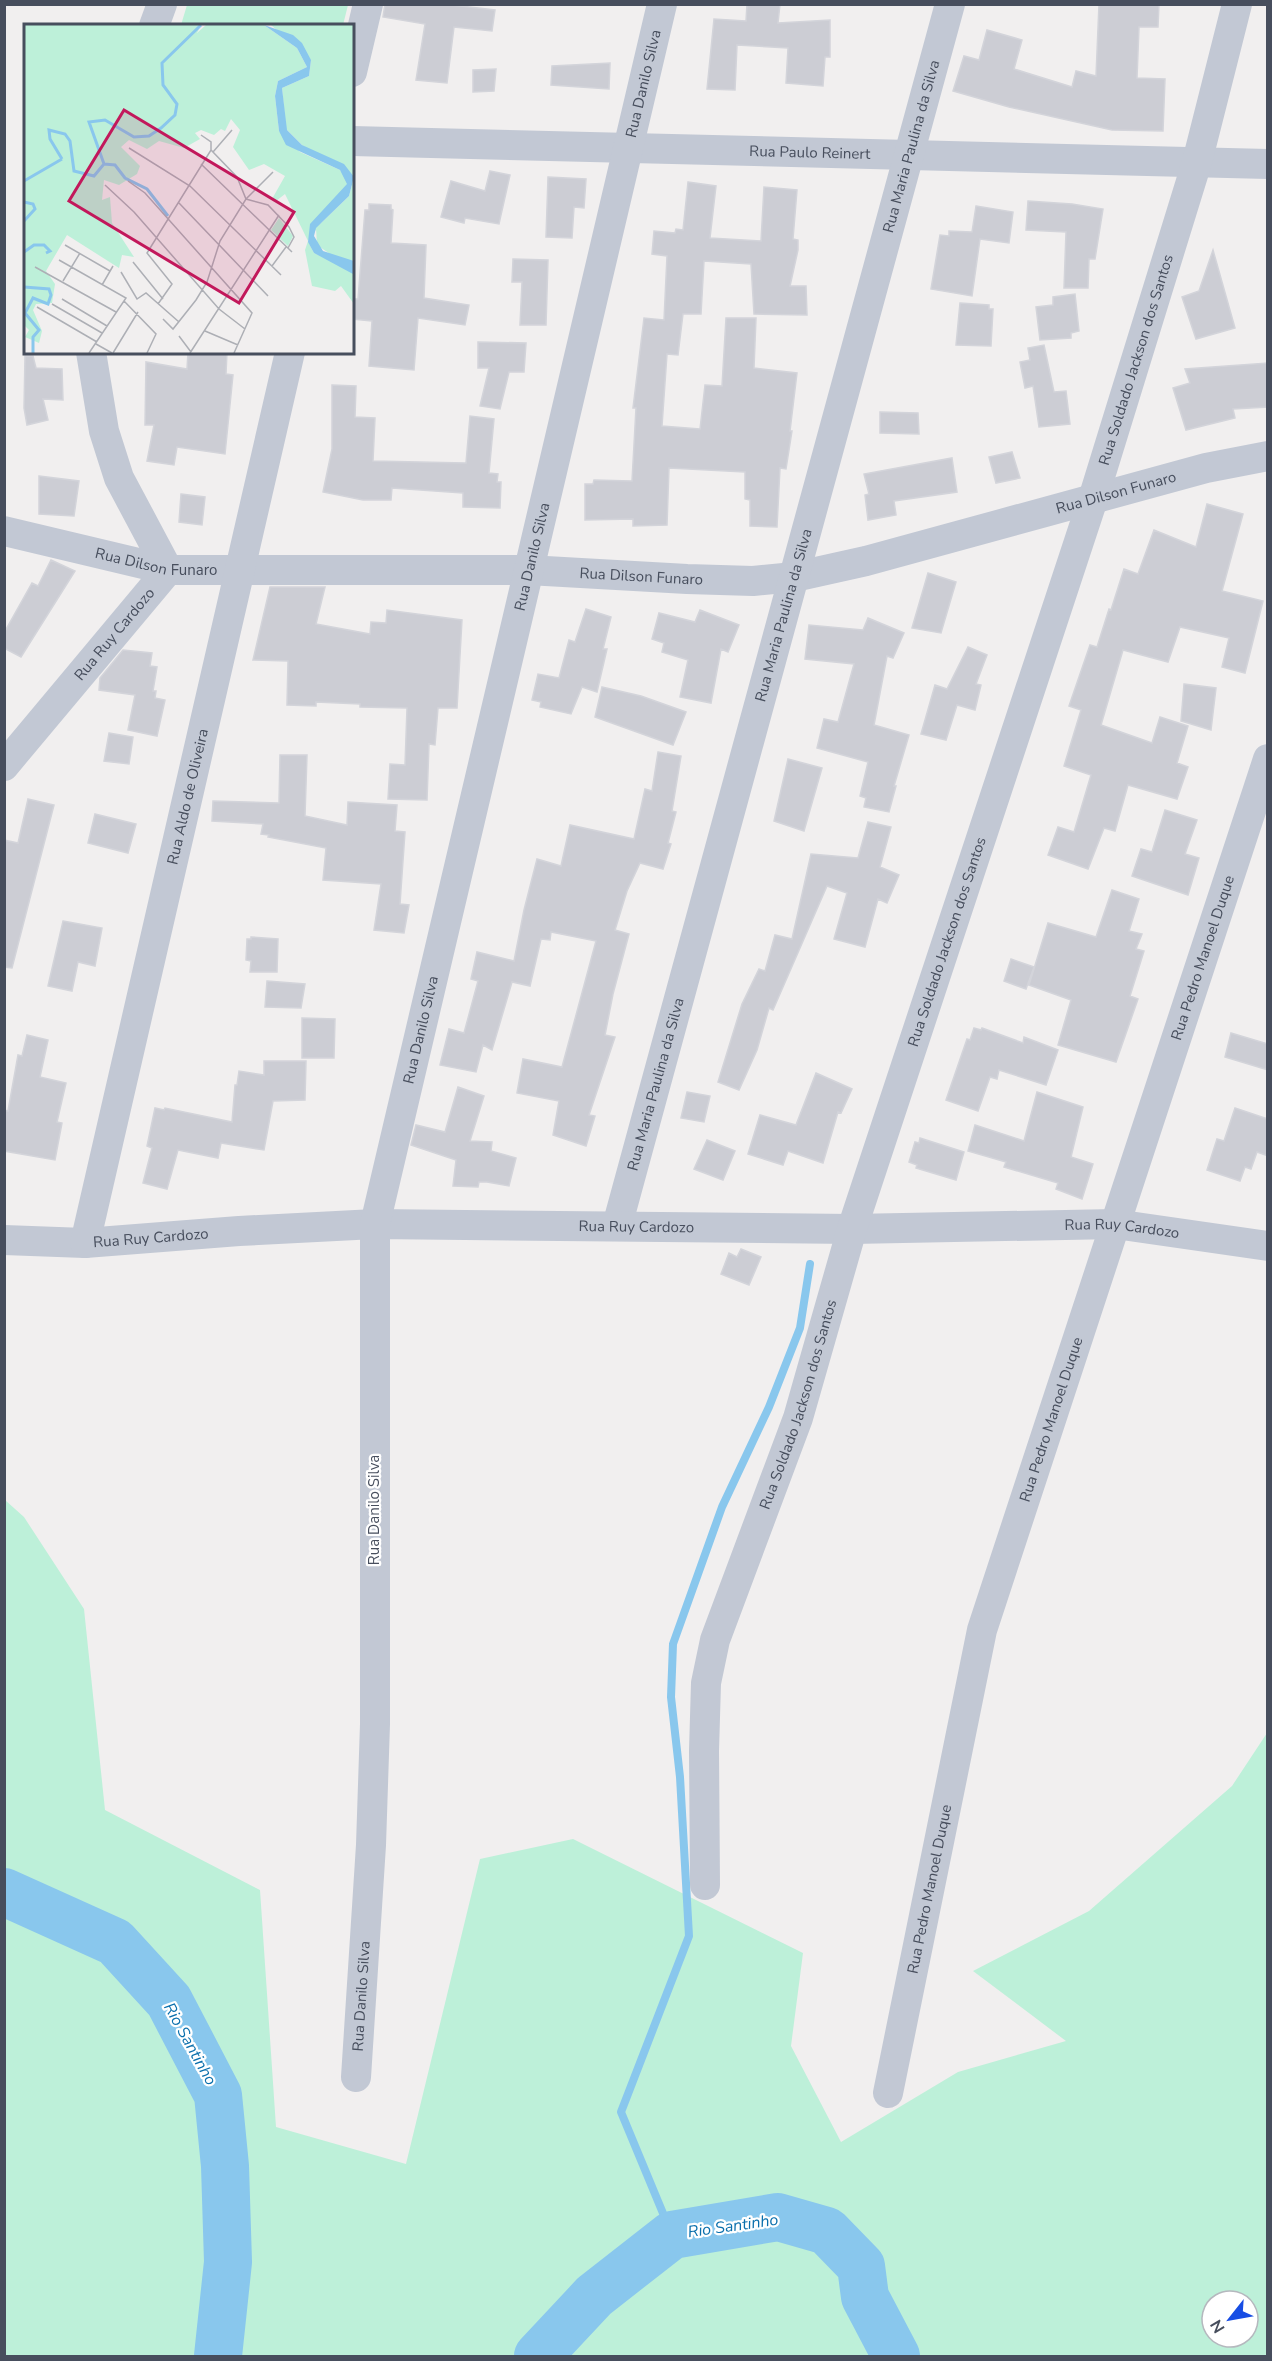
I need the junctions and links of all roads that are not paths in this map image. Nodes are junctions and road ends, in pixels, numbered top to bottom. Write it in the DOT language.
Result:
graph roads {
  1 [pos="162,4"];
  2 [pos="368,4"];
  3 [pos="662,4"];
  4 [pos="950,4"];
  5 [pos="1237,4"];
  6 [pos="155,24"];
  7 [pos="354,64"];
  8 [pos="354,141"];
  9 [pos="628,150"];
  10 [pos="909,154"];
  11 [pos="1197,162"];
  12 [pos="1268,164"];
  13 [pos="91,354"];
  14 [pos="290,354"];
  15 [pos="1268,456"];
  16 [pos="1094,498"];
  17 [pos="4,531"];
  18 [pos="241,569"];
  19 [pos="168,570"];
  20 [pos="528,570"];
  21 [pos="794,577"];
  22 [pos="1268,759"];
  23 [pos="4,766"];
  24 [pos="375,1224"];
  25 [pos="1115,1224"];
  26 [pos="617,1226"];
  27 [pos="852,1228"];
  28 [pos="4,1240"];
  29 [pos="85,1243"];
  30 [pos="1268,1246"];
  31 [pos="705,1885"];
  32 [pos="356,2076"];
  33 [pos="888,2093"];
  1 -- 6 [label="street"];
  2 -- 7 [label="street"];
  3 -- 9 [label="street, Rua Danilo Silva"];
  4 -- 10 [label="street, Rua Maria Paulina da Silva"];
  5 -- 11 [label="street, Rua Soldado Jackson dos Santos"];
  8 -- 9 [label="street, Rua Paulo Reinert"];
  9 -- 10 [label="street, Rua Paulo Reinert"];
  9 -- 20 [label="street, Rua Danilo Silva"];
  10 -- 11 [label="street, Rua Paulo Reinert"];
  10 -- 21 [label="street, Rua Maria Paulina da Silva"];
  11 -- 12 [label="street, Rua Paulo Reinert"];
  11 -- 16 [label="street, Rua Soldado Jackson dos Santos"];
  13 -- 19 [label="street"];
  14 -- 18 [label="street, Rua Aldo de Oliveira"];
  15 -- 16 [label="street, Rua Dilson Funaro"];
  16 -- 21 [label="street, Rua Dilson Funaro"];
  16 -- 27 [label="street, Rua Soldado Jackson dos Santos"];
  17 -- 19 [label="street, Rua Dilson Funaro"];
  18 -- 19 [label="street, Rua Dilson Funaro"];
  18 -- 20 [label="street, Rua Dilson Funaro"];
  18 -- 29 [label="street, Rua Aldo de Oliveira"];
  19 -- 23 [label="street, Rua Ruy Cardozo"];
  20 -- 21 [label="street, Rua Dilson Funaro"];
  20 -- 24 [label="street, Rua Danilo Silva"];
  21 -- 26 [label="street, Rua Maria Paulina da Silva"];
  22 -- 25 [label="street, Rua Pedro Manoel Duque"];
  24 -- 26 [label="street, Rua Ruy Cardozo"];
  24 -- 29 [label="street, Rua Ruy Cardozo"];
  24 -- 32 [label="street, Rua Danilo Silva"];
  25 -- 27 [label="street, Rua Ruy Cardozo"];
  25 -- 30 [label="street, Rua Ruy Cardozo"];
  25 -- 33 [label="street, Rua Pedro Manoel Duque"];
  26 -- 27 [label="street, Rua Ruy Cardozo"];
  27 -- 31 [label="street, Rua Soldado Jackson dos Santos"];
  28 -- 29 [label="street, Rua Ruy Cardozo"];
}
